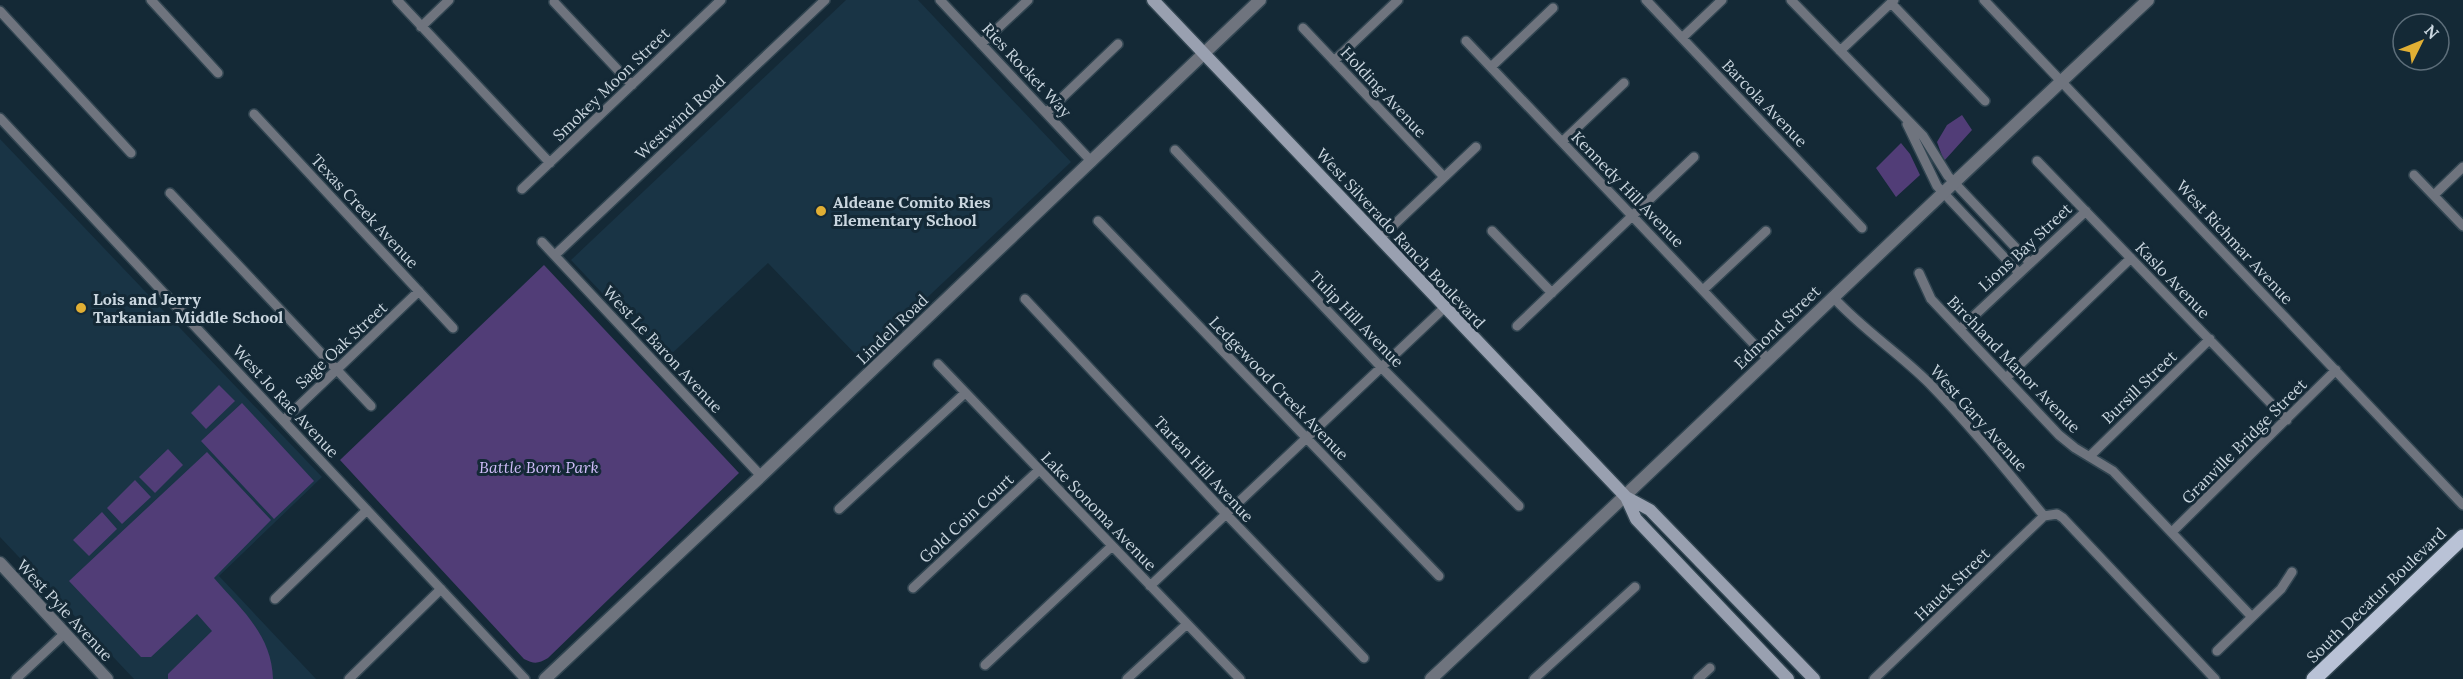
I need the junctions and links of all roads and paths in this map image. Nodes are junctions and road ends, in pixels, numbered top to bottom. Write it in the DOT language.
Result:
graph roads {
  1 [pos="151,0"];
  2 [pos="397,0"];
  3 [pos="449,0"];
  4 [pos="825,0"];
  5 [pos="940,0"];
  6 [pos="1028,0"];
  7 [pos="1153,0"];
  8 [pos="1260,0"];
  9 [pos="1398,0"];
  10 [pos="1646,0"];
  11 [pos="1722,0"];
  12 [pos="1791,0"];
  13 [pos="1984,0"];
  14 [pos="2148,0"];
  15 [pos="717,1"];
  16 [pos="555,2"];
  17 [pos="1892,2"];
  18 [pos="1553,8"];
  19 [pos="0,11"];
  20 [pos="421,27"];
  21 [pos="1303,28"];
  22 [pos="1682,38"];
  23 [pos="1466,41"];
  24 [pos="981,44"];
  25 [pos="1118,44"];
  26 [pos="1840,51"];
  27 [pos="1205,54"];
  28 [pos="1334,61"];
  29 [pos="1491,67"];
  30 [pos="218,73"];
  31 [pos="2062,80"];
  32 [pos="1624,83"];
  33 [pos="632,85"];
  34 [pos="1985,101"];
  35 [pos="1046,113"];
  36 [pos="254,114"];
  37 [pos="0,118"];
  38 [pos="1905,119"];
  39 [pos="1562,142"];
  40 [pos="1476,147"];
  41 [pos="1175,150"];
  42 [pos="131,153"];
  43 [pos="1694,157"];
  44 [pos="2037,161"];
  45 [pos="1092,162"];
  46 [pos="550,163"];
  47 [pos="2463,167"];
  48 [pos="2414,175"];
  49 [pos="1444,177"];
  50 [pos="1954,183"];
  51 [pos="522,189"];
  52 [pos="170,193"];
  53 [pos="1943,193"];
  54 [pos="2434,195"];
  55 [pos="2086,211"];
  56 [pos="1633,216"];
  57 [pos="1098,220"];
  58 [pos="2463,226"];
  59 [pos="1862,228"];
  60 [pos="1492,231"];
  61 [pos="1766,231"];
  62 [pos="1379,239"];
  63 [pos="542,242"];
  64 [pos="555,255"];
  65 [pos="2131,258"];
  66 [pos="2030,263"];
  67 [pos="1919,273"];
  68 [pos="2019,273"];
  69 [pos="1703,290"];
  70 [pos="419,291"];
  71 [pos="1551,293"];
  72 [pos="1833,297"];
  73 [pos="1025,299"];
  74 [pos="1444,308"];
  75 [pos="1517,326"];
  76 [pos="453,328"];
  77 [pos="1960,329"];
  78 [pos="2210,339"];
  79 [pos="1768,359"];
  80 [pos="938,364"];
  81 [pos="1382,367"];
  82 [pos="337,370"];
  83 [pos="2336,370"];
  84 [pos="2006,378"];
  85 [pos="965,393"];
  86 [pos="371,406"];
  87 [pos="284,420"];
  88 [pos="2287,420"];
  89 [pos="1306,438"];
  90 [pos="2090,456"];
  91 [pos="1039,470"];
  92 [pos="761,476"];
  93 [pos="1626,497"];
  94 [pos="2463,505"];
  95 [pos="1519,506"];
  96 [pos="839,509"];
  97 [pos="367,510"];
  98 [pos="1226,514"];
  99 [pos="2049,515"];
  100 [pos="2172,532"];
  101 [pos="2463,537"];
  102 [pos="1112,546"];
  103 [pos="0,563"];
  104 [pos="2292,572"];
  105 [pos="1440,576"];
  106 [pos="1150,586"];
  107 [pos="1635,587"];
  108 [pos="913,588"];
  109 [pos="441,589"];
  110 [pos="275,599"];
  111 [pos="2252,616"];
  112 [pos="1187,624"];
  113 [pos="64,634"];
  114 [pos="2217,651"];
  115 [pos="1365,658"];
  116 [pos="985,665"];
  117 [pos="1710,669"];
  118 [pos="16,679"];
  119 [pos="106,679"];
  120 [pos="349,679"];
  121 [pos="525,679"];
  122 [pos="545,679"];
  123 [pos="1127,679"];
  124 [pos="1239,679"];
  125 [pos="1431,679"];
  126 [pos="1534,679"];
  127 [pos="1698,679"];
  128 [pos="1788,679"];
  129 [pos="1814,679"];
  130 [pos="1874,679"];
  131 [pos="2215,679"];
  132 [pos="2314,679"];
  1 -- 30 [label="street"];
  2 -- 20 [label="street"];
  3 -- 20 [label="street"];
  4 -- 64 [label="street, Westwind Road"];
  5 -- 24 [label="street, Ries Rocket Way"];
  6 -- 24 [label="street"];
  7 -- 27 [label="main road, West Silverado Ranch Boulevard"];
  8 -- 27 [label="street, Lindell Road"];
  9 -- 28 [label="street"];
  10 -- 22 [label="street, Barcola Avenue"];
  11 -- 22 [label="street"];
  12 -- 26 [label="street"];
  13 -- 31 [label="street, West Richmar Avenue"];
  14 -- 31 [label="street, Edmond Street"];
  15 -- 33 [label="street, Smokey Moon Street"];
  16 -- 33 [label="street"];
  17 -- 26 [label="street"];
  17 -- 34 [label="street"];
  18 -- 29 [label="street"];
  19 -- 42 [label="street"];
  20 -- 46 [label="street"];
  21 -- 28 [label="street, Holding Avenue"];
  22 -- 59 [label="street, Barcola Avenue"];
  23 -- 29 [label="street, Kennedy Hill Avenue"];
  24 -- 35 [label="street, Ries Rocket Way"];
  25 -- 35 [label="street"];
  26 -- 38 [label="street"];
  27 -- 45 [label="street, Lindell Road"];
  27 -- 62 [label="main road, West Silverado Ranch Boulevard"];
  28 -- 49 [label="street, Holding Avenue"];
  29 -- 39 [label="street, Kennedy Hill Avenue"];
  31 -- 50 [label="street, Edmond Street"];
  31 -- 83 [label="street, West Richmar Avenue"];
  32 -- 39 [label="street"];
  33 -- 46 [label="street, Smokey Moon Street"];
  35 -- 45 [label="street, Ries Rocket Way"];
  36 -- 70 [label="street, Texas Creek Avenue"];
  37 -- 87 [label="street, West Jo Rae Avenue"];
  38 -- 50 [label="street"];
  38 -- 53 [label="street"];
  39 -- 56 [label="street, Kennedy Hill Avenue"];
  40 -- 49 [label="street"];
  41 -- 81 [label="street, Tulip Hill Avenue"];
  43 -- 56 [label="street"];
  44 -- 55 [label="street, Kaslo Avenue"];
  45 -- 92 [label="street, Lindell Road"];
  46 -- 51 [label="street, Smokey Moon Street"];
  47 -- 54 [label="street"];
  48 -- 54 [label="street"];
  49 -- 62 [label="street"];
  50 -- 53 [label="street, Edmond Street"];
  50 -- 66 [label="street"];
  52 -- 82 [label="street"];
  53 -- 68 [label="street"];
  53 -- 72 [label="street, Edmond Street"];
  54 -- 58 [label="street"];
  55 -- 65 [label="street, Kaslo Avenue"];
  55 -- 66 [label="street, Lions Bay Street"];
  56 -- 69 [label="street, Kennedy Hill Avenue"];
  56 -- 71 [label="street"];
  57 -- 89 [label="street, Ledgewood Creek Avenue"];
  60 -- 71 [label="street"];
  61 -- 69 [label="street"];
  62 -- 74 [label="main road, West Silverado Ranch Boulevard"];
  63 -- 64 [label="street, West Le Baron Avenue"];
  64 -- 92 [label="street, West Le Baron Avenue"];
  65 -- 78 [label="street, Kaslo Avenue"];
  65 -- 84 [label="street"];
  66 -- 68 [label="street, Lions Bay Street"];
  67 -- 77 [label="street, Birchland Manor Avenue"];
  68 -- 77 [label="street, Lions Bay Street"];
  69 -- 79 [label="street, Kennedy Hill Avenue"];
  70 -- 76 [label="street, Texas Creek Avenue"];
  70 -- 82 [label="street, Sage Oak Street"];
  71 -- 75 [label="street"];
  72 -- 79 [label="street, Edmond Street"];
  72 -- 99 [label="street, West Gary Avenue"];
  73 -- 98 [label="street, Tartan Hill Avenue"];
  74 -- 81 [label="street"];
  74 -- 93 [label="main road, West Silverado Ranch Boulevard"];
  77 -- 84 [label="street, Birchland Manor Avenue"];
  78 -- 88 [label="street, Kaslo Avenue"];
  78 -- 90 [label="street, Bursill Street"];
  79 -- 93 [label="street, Edmond Street"];
  80 -- 85 [label="street, Lake Sonoma Avenue"];
  81 -- 89 [label="street"];
  81 -- 95 [label="street, Tulip Hill Avenue"];
  82 -- 86 [label="street"];
  82 -- 87 [label="street, Sage Oak Street"];
  83 -- 88 [label="street, Granville Bridge Street"];
  83 -- 94 [label="street, West Richmar Avenue"];
  84 -- 90 [label="street, Birchland Manor Avenue"];
  85 -- 91 [label="street, Lake Sonoma Avenue"];
  85 -- 96 [label="street"];
  87 -- 97 [label="street, West Jo Rae Avenue"];
  88 -- 100 [label="street, Granville Bridge Street"];
  89 -- 98 [label="street"];
  89 -- 105 [label="street, Ledgewood Creek Avenue"];
  90 -- 100 [label="street, Birchland Manor Avenue"];
  91 -- 102 [label="street, Lake Sonoma Avenue"];
  91 -- 108 [label="street, Gold Coin Court"];
  92 -- 122 [label="street, Lindell Road"];
  93 -- 125 [label="street, Edmond Street"];
  93 -- 128 [label="main road, West Silverado Ranch Boulevard"];
  93 -- 129 [label="main road, West Silverado Ranch Boulevard"];
  97 -- 109 [label="street, West Jo Rae Avenue"];
  97 -- 110 [label="street"];
  98 -- 106 [label="street"];
  98 -- 115 [label="street, Tartan Hill Avenue"];
  99 -- 130 [label="street, Hauck Street"];
  99 -- 131 [label="street, West Gary Avenue"];
  100 -- 111 [label="street, Birchland Manor Avenue"];
  101 -- 132 [label="main road, South Decatur Boulevard"];
  102 -- 106 [label="street, Lake Sonoma Avenue"];
  102 -- 116 [label="street"];
  103 -- 113 [label="street, West Pyle Avenue"];
  104 -- 111 [label="street"];
  106 -- 112 [label="street, Lake Sonoma Avenue"];
  107 -- 126 [label="street"];
  109 -- 120 [label="street"];
  109 -- 121 [label="street, West Jo Rae Avenue"];
  111 -- 114 [label="street"];
  112 -- 123 [label="street"];
  112 -- 124 [label="street, Lake Sonoma Avenue"];
  113 -- 118 [label="street"];
  113 -- 119 [label="street, West Pyle Avenue"];
  117 -- 127 [label="street"];
}
